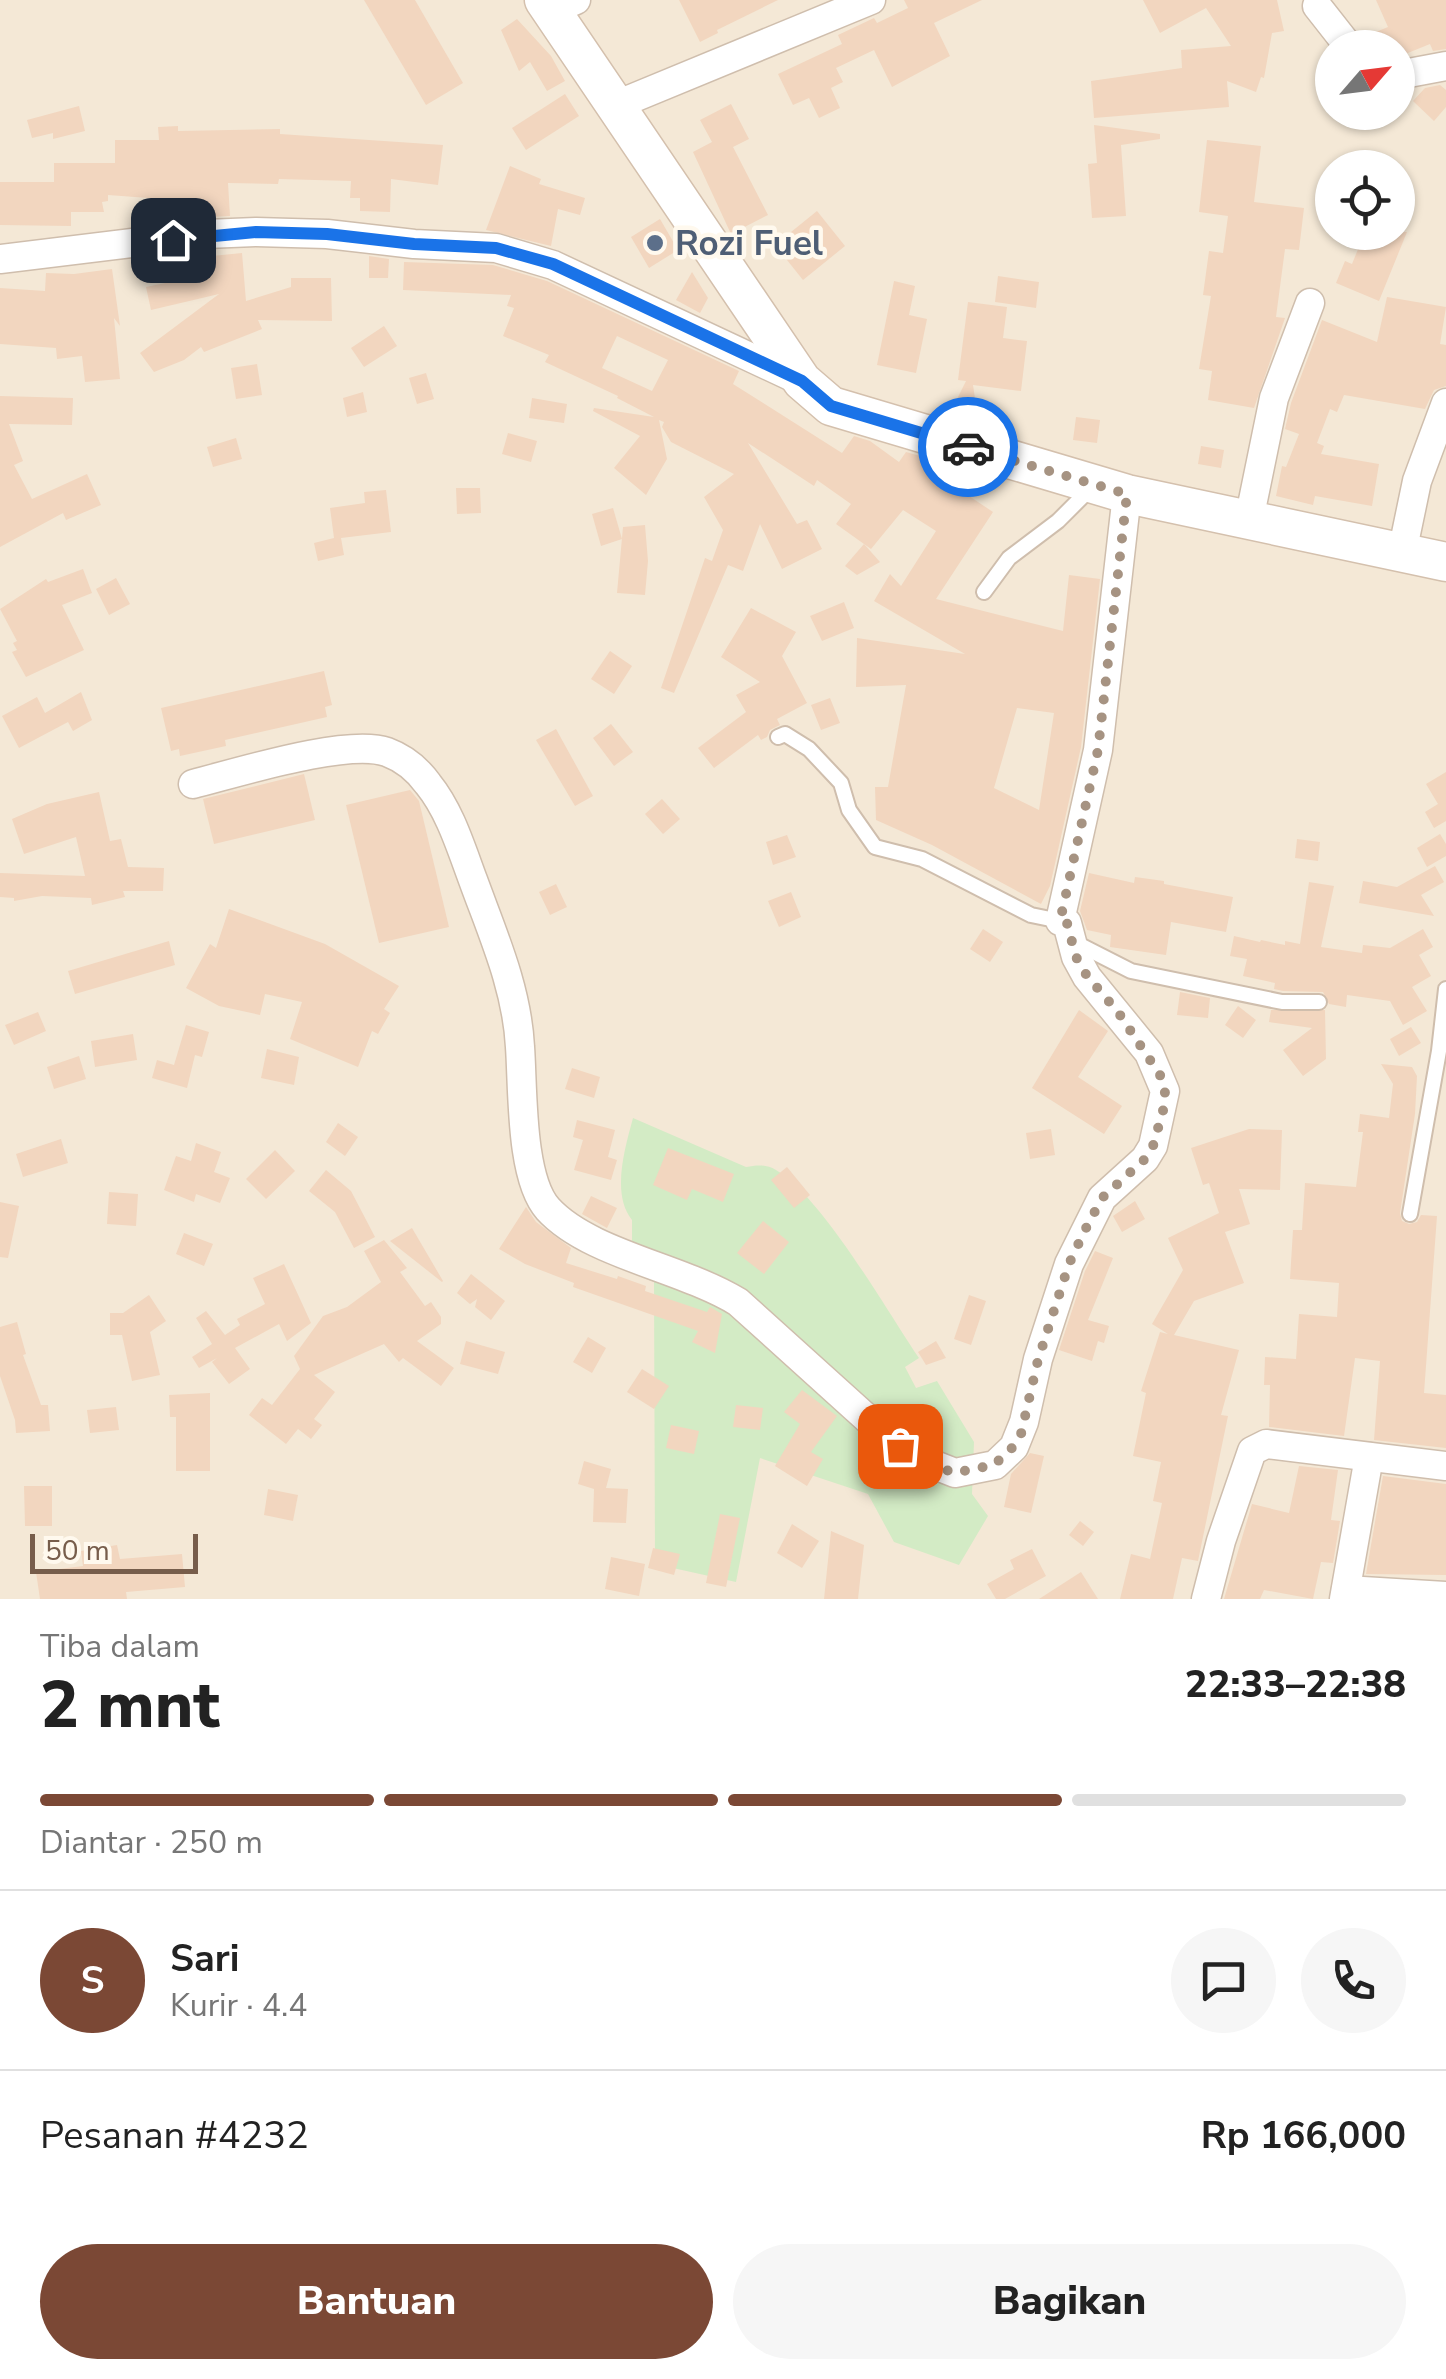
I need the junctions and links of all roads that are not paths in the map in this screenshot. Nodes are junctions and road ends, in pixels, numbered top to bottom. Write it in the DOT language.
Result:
graph roads {
  1 [pos="871,0"];
  2 [pos="557,4"];
  3 [pos="1317,6"];
  4 [pos="1336,30"];
  5 [pos="1446,66"];
  6 [pos="1415,72"];
  7 [pos="614,106"];
  8 [pos="0,259"];
  9 [pos="1310,303"];
  10 [pos="802,381"];
  11 [pos="1446,403"];
  12 [pos="1110,490"];
  13 [pos="1249,520"];
  14 [pos="1402,553"];
  15 [pos="1446,562"];
  16 [pos="984,592"];
  17 [pos="778,737"];
  18 [pos="194,784"];
  19 [pos="1065,931"];
  20 [pos="1446,989"];
  21 [pos="1319,1002"];
  22 [pos="1442,1051"];
  23 [pos="1410,1214"];
  24 [pos="1369,1457"];
  25 [pos="1446,1466"];
  26 [pos="1345,1594"];
  27 [pos="1446,1596"];
  28 [pos="1206,1599"];
  1 -- 7 [label="street"];
  2 -- 7 [label="main road"];
  3 -- 4 [label="street"];
  5 -- 6 [label="street"];
  7 -- 10 [label="main road"];
  8 -- 10 [label="street"];
  9 -- 13 [label="street"];
  10 -- 12 [label="main road"];
  11 -- 14 [label="street"];
  12 -- 13 [label="main road"];
  12 -- 16 [label="lane"];
  12 -- 19 [label="street"];
  13 -- 14 [label="main road"];
  14 -- 15 [label="main road"];
  17 -- 19 [label="lane"];
  18 -- 19 [label="street"];
  19 -- 21 [label="lane"];
  20 -- 22 [label="lane"];
  22 -- 23 [label="lane"];
  24 -- 25 [label="street"];
  24 -- 26 [label="street"];
  24 -- 28 [label="street"];
  26 -- 27 [label="street"];
}
